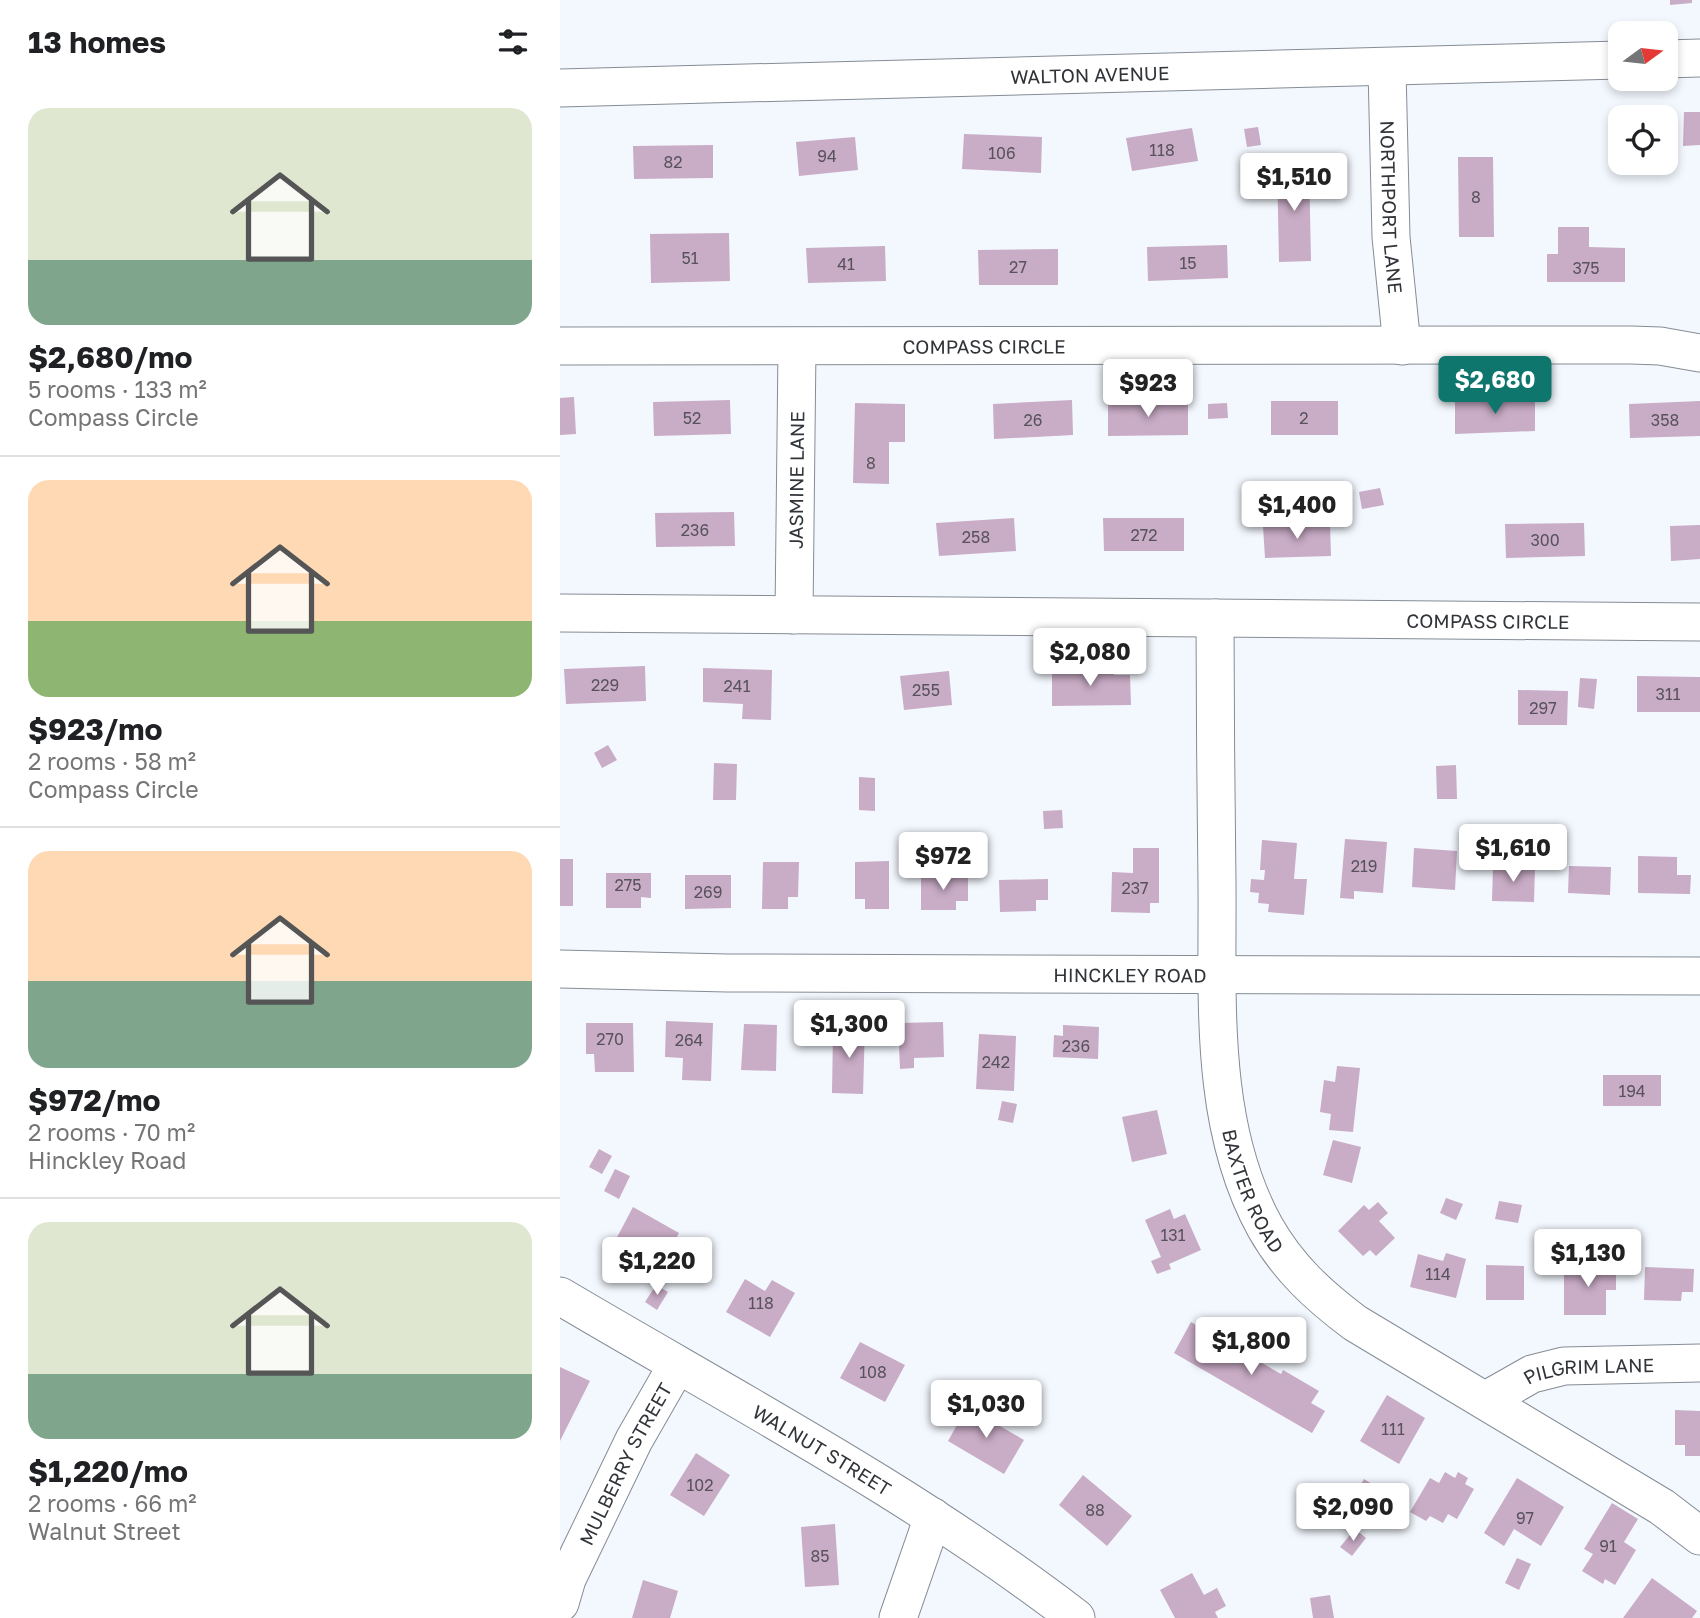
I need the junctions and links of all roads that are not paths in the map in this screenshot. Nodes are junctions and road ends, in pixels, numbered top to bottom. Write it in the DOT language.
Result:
graph roads {
  1 [pos="1700,58"];
  2 [pos="1678,59"];
  3 [pos="1608,60"];
  4 [pos="1387,68"];
  5 [pos="560,88"];
  6 [pos="560,346"];
  7 [pos="1402,346"];
  8 [pos="797,347"];
  9 [pos="1700,353"];
  10 [pos="560,613"];
  11 [pos="794,615"];
  12 [pos="1215,618"];
  13 [pos="1700,622"];
  14 [pos="560,970"];
  15 [pos="1218,973"];
  16 [pos="1700,976"];
  17 [pos="560,1296"];
  18 [pos="1700,1363"];
  19 [pos="677,1365"];
  20 [pos="1486,1400"];
  21 [pos="933,1517"];
  22 [pos="1700,1536"];
  23 [pos="560,1604"];
  24 [pos="898,1618"];
  25 [pos="1076,1618"];
  1 -- 2 [label="street"];
  3 -- 4 [label="street, WALTON AVENUE"];
  4 -- 5 [label="street, WALTON AVENUE"];
  4 -- 7 [label="street, NORTHPORT LANE"];
  6 -- 8 [label="street, COMPASS CIRCLE"];
  7 -- 8 [label="street, COMPASS CIRCLE"];
  7 -- 9 [label="street, COMPASS CIRCLE"];
  8 -- 11 [label="street, JASMINE LANE"];
  10 -- 11 [label="street, COMPASS CIRCLE"];
  11 -- 12 [label="street, COMPASS CIRCLE"];
  12 -- 13 [label="street, COMPASS CIRCLE"];
  12 -- 15 [label="street, BAXTER ROAD"];
  14 -- 15 [label="street, HINCKLEY ROAD"];
  15 -- 16 [label="street, HINCKLEY ROAD"];
  15 -- 20 [label="street, BAXTER ROAD"];
  17 -- 19 [label="street, WALNUT STREET"];
  18 -- 20 [label="street, PILGRIM LANE"];
  19 -- 21 [label="street, WALNUT STREET"];
  19 -- 23 [label="street, MULBERRY STREET"];
  20 -- 22 [label="street, BAXTER ROAD"];
  21 -- 24 [label="street"];
  21 -- 25 [label="street, WALNUT STREET"];
}
